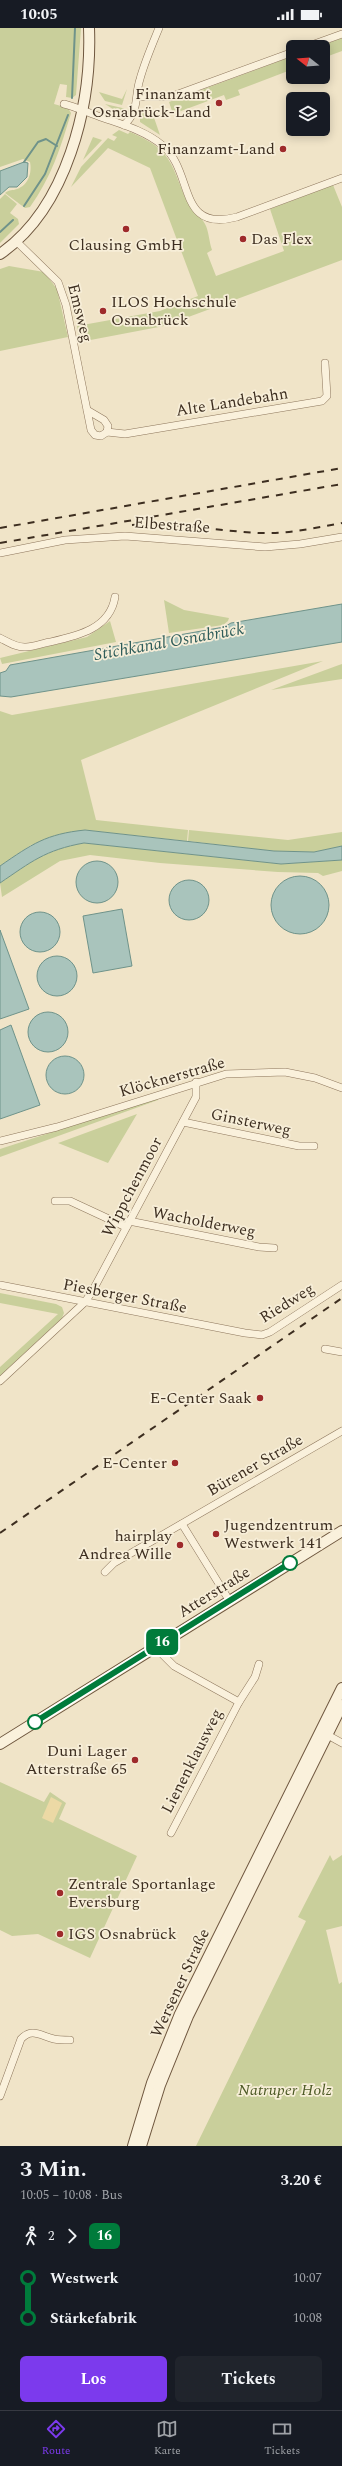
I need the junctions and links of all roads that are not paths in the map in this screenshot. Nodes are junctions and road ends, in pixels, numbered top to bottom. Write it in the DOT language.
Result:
graph roads {
  1 [pos="89,28"];
  2 [pos="159,28"];
  3 [pos="342,34"];
  4 [pos="325,40"];
  5 [pos="286,55"];
  6 [pos="137,97"];
  7 [pos="64,104"];
  8 [pos="83,110"];
  9 [pos="124,125"];
  10 [pos="342,178"];
  11 [pos="16,241"];
  12 [pos="0,254"];
  13 [pos="325,363"];
  14 [pos="87,410"];
  15 [pos="107,432"];
  16 [pos="342,537"];
  17 [pos="0,553"];
  18 [pos="115,597"];
  19 [pos="0,638"];
  20 [pos="196,1082"];
  21 [pos="342,1088"];
  22 [pos="182,1122"];
  23 [pos="12,1139"];
  24 [pos="0,1141"];
  25 [pos="0,1145"];
  26 [pos="314,1146"];
  27 [pos="55,1201"];
  28 [pos="128,1224"];
  29 [pos="274,1248"];
  30 [pos="342,1285"];
  31 [pos="0,1286"];
  32 [pos="85,1302"];
  33 [pos="245,1333"];
  34 [pos="325,1349"];
  35 [pos="342,1352"];
  36 [pos="0,1381"];
  37 [pos="342,1431"];
  38 [pos="182,1524"];
  39 [pos="342,1531"];
  40 [pos="105,1572"];
  41 [pos="229,1600"];
  42 [pos="155,1647"];
  43 [pos="259,1664"];
  44 [pos="342,1688"];
  45 [pos="239,1702"];
  46 [pos="342,1705"];
  47 [pos="324,1733"];
  48 [pos="342,1743"];
  49 [pos="0,1744"];
  50 [pos="171,1833"];
  51 [pos="70,2040"];
  52 [pos="0,2096"];
  53 [pos="133,2146"];
  54 [pos="141,2146"];
  1 -- 8 [label="main road"];
  2 -- 6 [label="street"];
  3 -- 4 [label="street"];
  5 -- 6 [label="street"];
  6 -- 9 [label="street"];
  7 -- 8 [label="street"];
  8 -- 9 [label="street"];
  8 -- 11 [label="main road"];
  9 -- 10 [label="street"];
  11 -- 12 [label="main road"];
  11 -- 14 [label="street, Emsweg"];
  13 -- 15 [label="street, Alte Landebahn"];
  14 -- 15 [label="street"];
  14 -- 15 [label="street, Emsweg"];
  16 -- 17 [label="street, Elbestraße"];
  18 -- 19 [label="street"];
  20 -- 21 [label="street, Klöcknerstraße"];
  20 -- 22 [label="street, Wippchenmoor"];
  20 -- 23 [label="street, Klöcknerstraße"];
  22 -- 26 [label="street, Ginsterweg"];
  22 -- 28 [label="street, Wippchenmoor"];
  23 -- 24 [label="street, Klöcknerstraße"];
  23 -- 25 [label="street, Klöcknerstraße"];
  27 -- 28 [label="street, Wacholderweg"];
  28 -- 29 [label="street, Wacholderweg"];
  28 -- 32 [label="street, Wippchenmoor"];
  30 -- 33 [label="street, Riedweg"];
  31 -- 32 [label="street, Piesberger Straße"];
  32 -- 33 [label="street, Piesberger Straße"];
  32 -- 36 [label="street, Wippchenmoor"];
  34 -- 35 [label="street"];
  37 -- 38 [label="street, Bürener Straße"];
  38 -- 40 [label="street, Bürener Straße"];
  38 -- 41 [label="street"];
  39 -- 41 [label="main road, Atterstraße"];
  41 -- 42 [label="main road, Atterstraße"];
  42 -- 45 [label="street"];
  42 -- 49 [label="main road, Atterstraße"];
  43 -- 45 [label="street, Lienenklausweg"];
  44 -- 47 [label="main road, Wersener Straße"];
  45 -- 50 [label="street, Lienenklausweg"];
  46 -- 47 [label="main road, Wersener Straße"];
  47 -- 48 [label="street"];
  47 -- 53 [label="main road, Wersener Straße"];
  47 -- 54 [label="main road, Wersener Straße"];
  51 -- 52 [label="street"];
}
